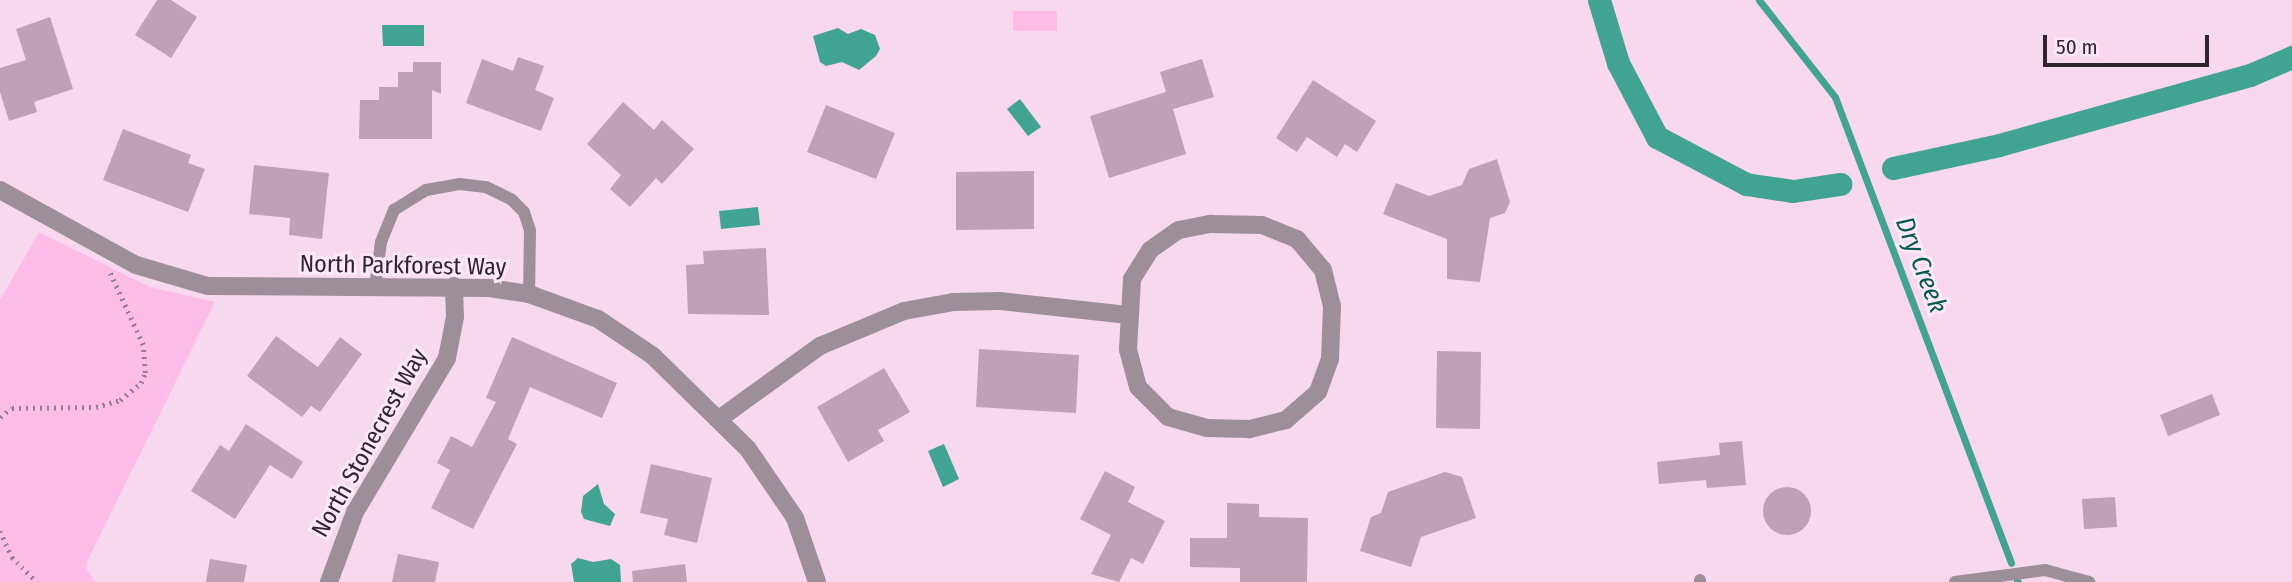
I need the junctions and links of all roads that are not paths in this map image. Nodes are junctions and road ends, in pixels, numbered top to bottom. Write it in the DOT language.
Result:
graph roads {
  1 [pos="0,190"];
  2 [pos="454,286"];
  3 [pos="374,288"];
  4 [pos="529,294"];
  5 [pos="1128,315"];
  6 [pos="719,419"];
  7 [pos="329,582"];
  8 [pos="817,582"];
  9 [pos="1955,582"];
  10 [pos="2089,582"];
  1 -- 3 [label="street, North Parkforest Way"];
  2 -- 3 [label="street, North Parkforest Way"];
  2 -- 4 [label="street, North Parkforest Way"];
  2 -- 7 [label="street, North Stonecrest Way"];
  3 -- 4 [label="lane"];
  4 -- 6 [label="street, North Parkforest Way"];
  5 -- 5 [label="street"];
  5 -- 6 [label="street"];
  6 -- 8 [label="street, North Parkforest Way"];
  9 -- 10 [label="lane"];
}
